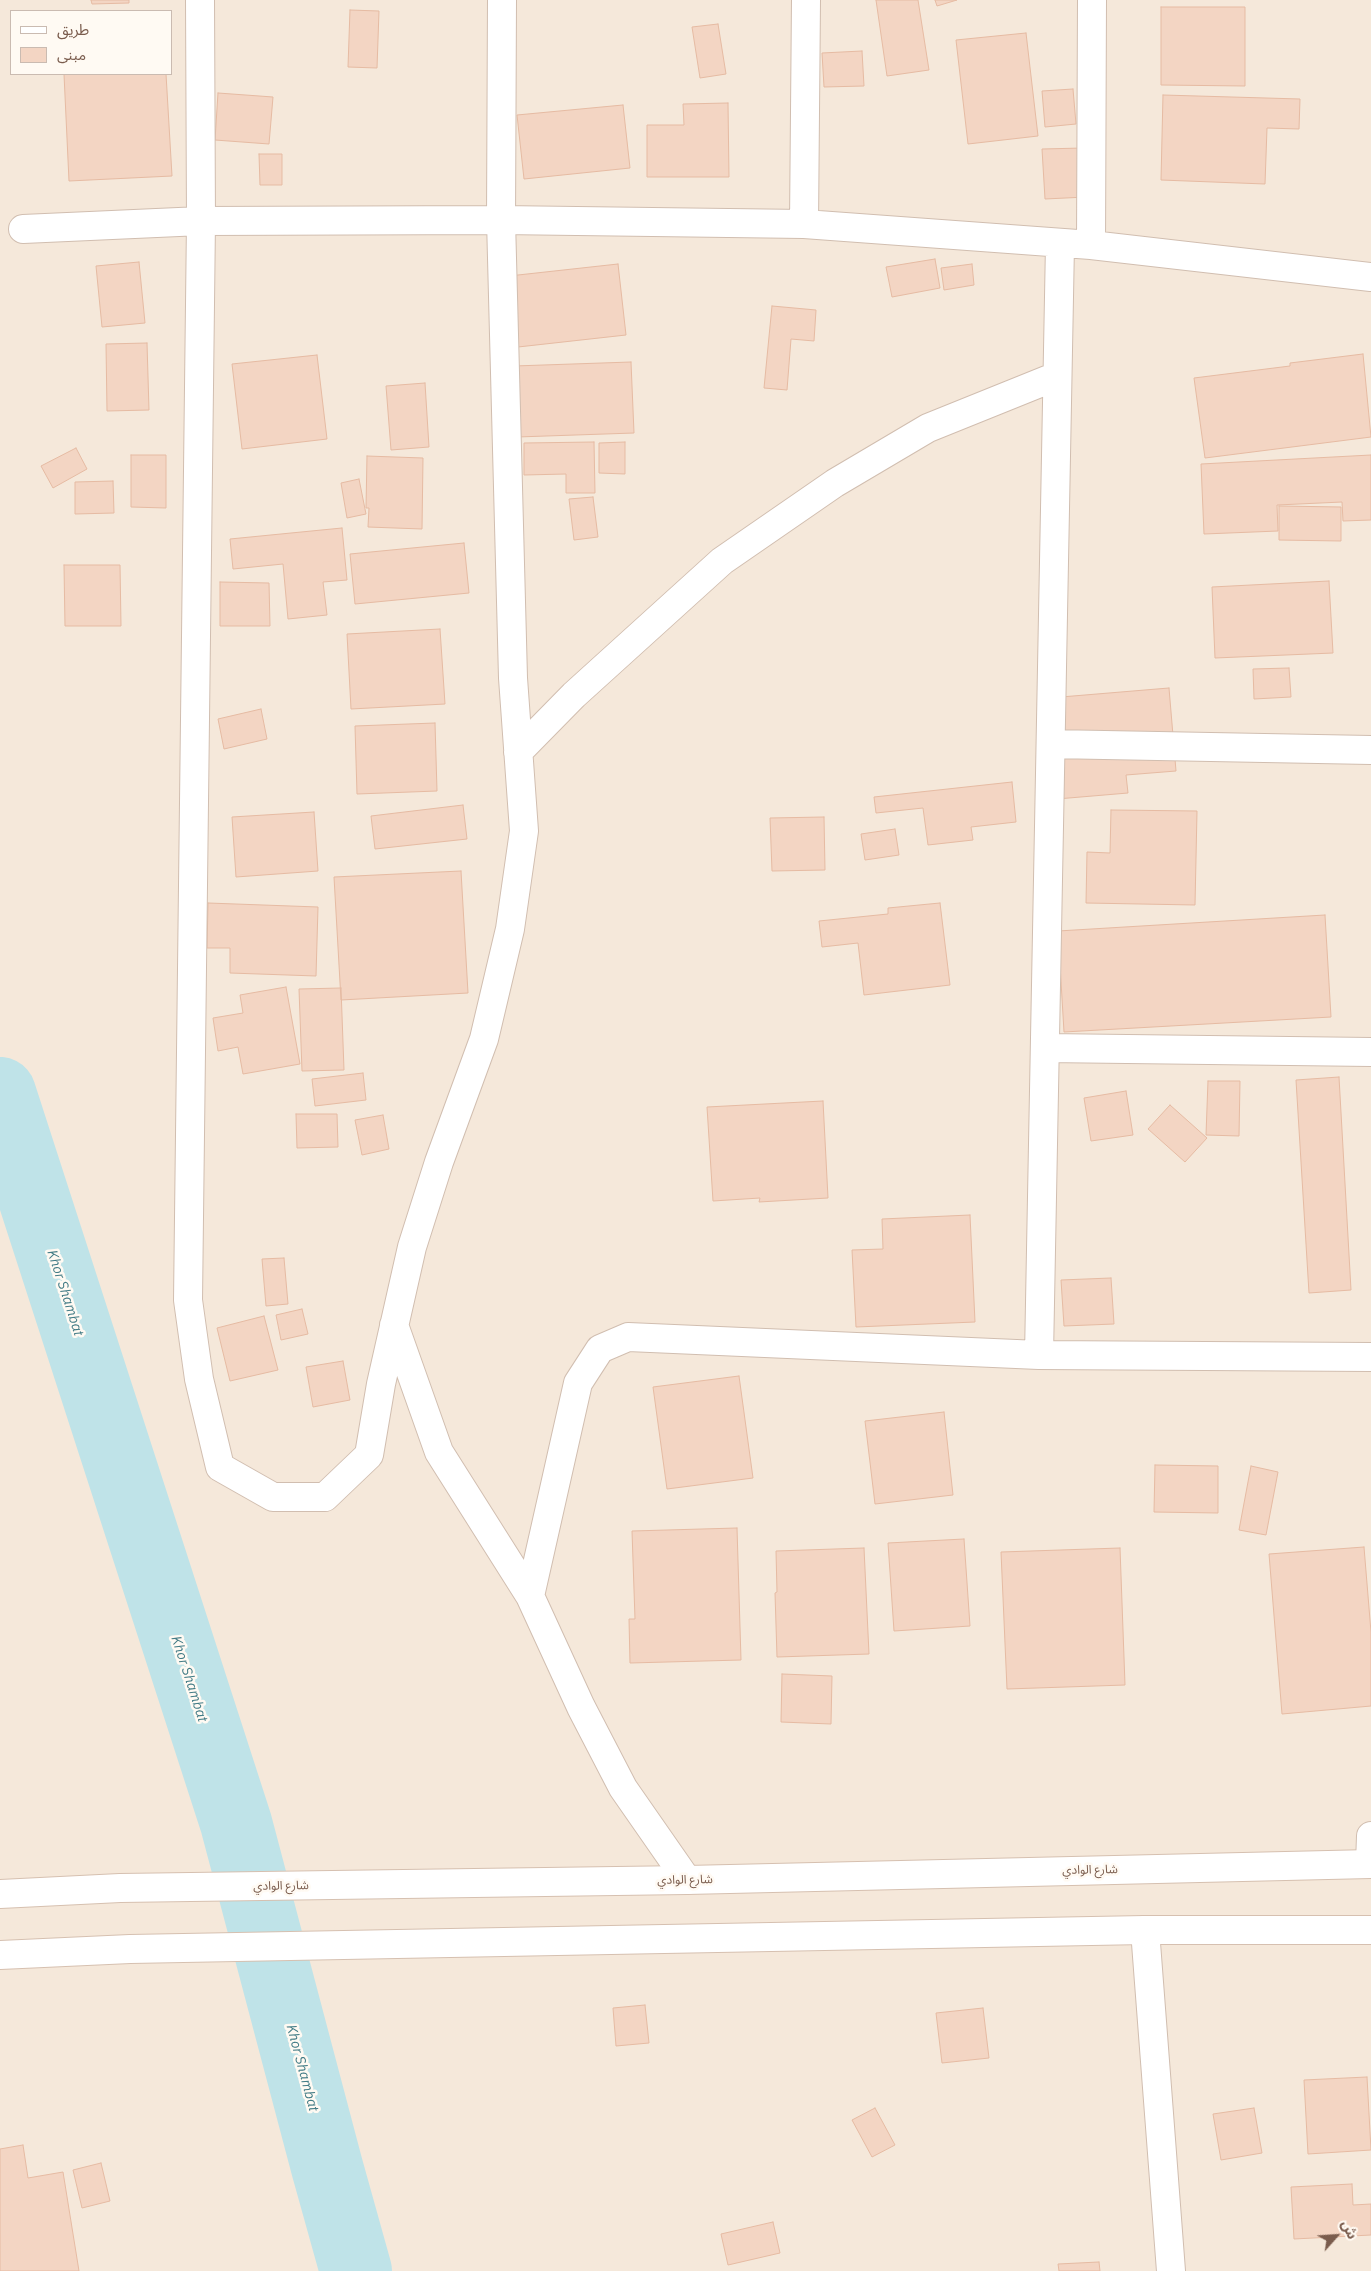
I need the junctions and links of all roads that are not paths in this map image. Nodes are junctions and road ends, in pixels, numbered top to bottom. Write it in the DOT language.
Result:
graph roads {
  1 [pos="200,0"];
  2 [pos="502,0"];
  3 [pos="806,0"];
  4 [pos="1092,0"];
  5 [pos="501,220"];
  6 [pos="201,221"];
  7 [pos="804,224"];
  8 [pos="23,229"];
  9 [pos="1060,244"];
  10 [pos="1091,246"];
  11 [pos="1371,277"];
  12 [pos="1058,376"];
  13 [pos="1051,744"];
  14 [pos="1371,750"];
  15 [pos="518,752"];
  16 [pos="1046,1048"];
  17 [pos="1371,1052"];
  18 [pos="394,1325"];
  19 [pos="1038,1355"];
  20 [pos="1371,1357"];
  21 [pos="530,1596"];
  22 [pos="1371,1836"];
  23 [pos="1370,1864"];
  24 [pos="687,1880"];
  25 [pos="0,1894"];
  26 [pos="1145,1930"];
  27 [pos="1371,1930"];
  28 [pos="0,1954"];
  29 [pos="1171,2271"];
  1 -- 6 [label="street"];
  2 -- 5 [label="street"];
  3 -- 7 [label="street"];
  4 -- 10 [label="street"];
  5 -- 6 [label="street"];
  5 -- 7 [label="street"];
  5 -- 15 [label="street"];
  6 -- 8 [label="street"];
  6 -- 18 [label="street"];
  7 -- 9 [label="street"];
  9 -- 10 [label="street"];
  9 -- 12 [label="street"];
  10 -- 11 [label="street"];
  12 -- 13 [label="street"];
  12 -- 15 [label="street"];
  13 -- 14 [label="street"];
  13 -- 16 [label="street"];
  15 -- 18 [label="street"];
  16 -- 17 [label="street"];
  16 -- 19 [label="street"];
  18 -- 21 [label="street"];
  19 -- 20 [label="street"];
  19 -- 21 [label="street"];
  21 -- 24 [label="street"];
  22 -- 23 [label="street"];
  23 -- 24 [label="street, شارع الوادي"];
  24 -- 25 [label="street, شارع الوادي"];
  26 -- 27 [label="street"];
  26 -- 28 [label="street"];
  26 -- 29 [label="street"];
}
